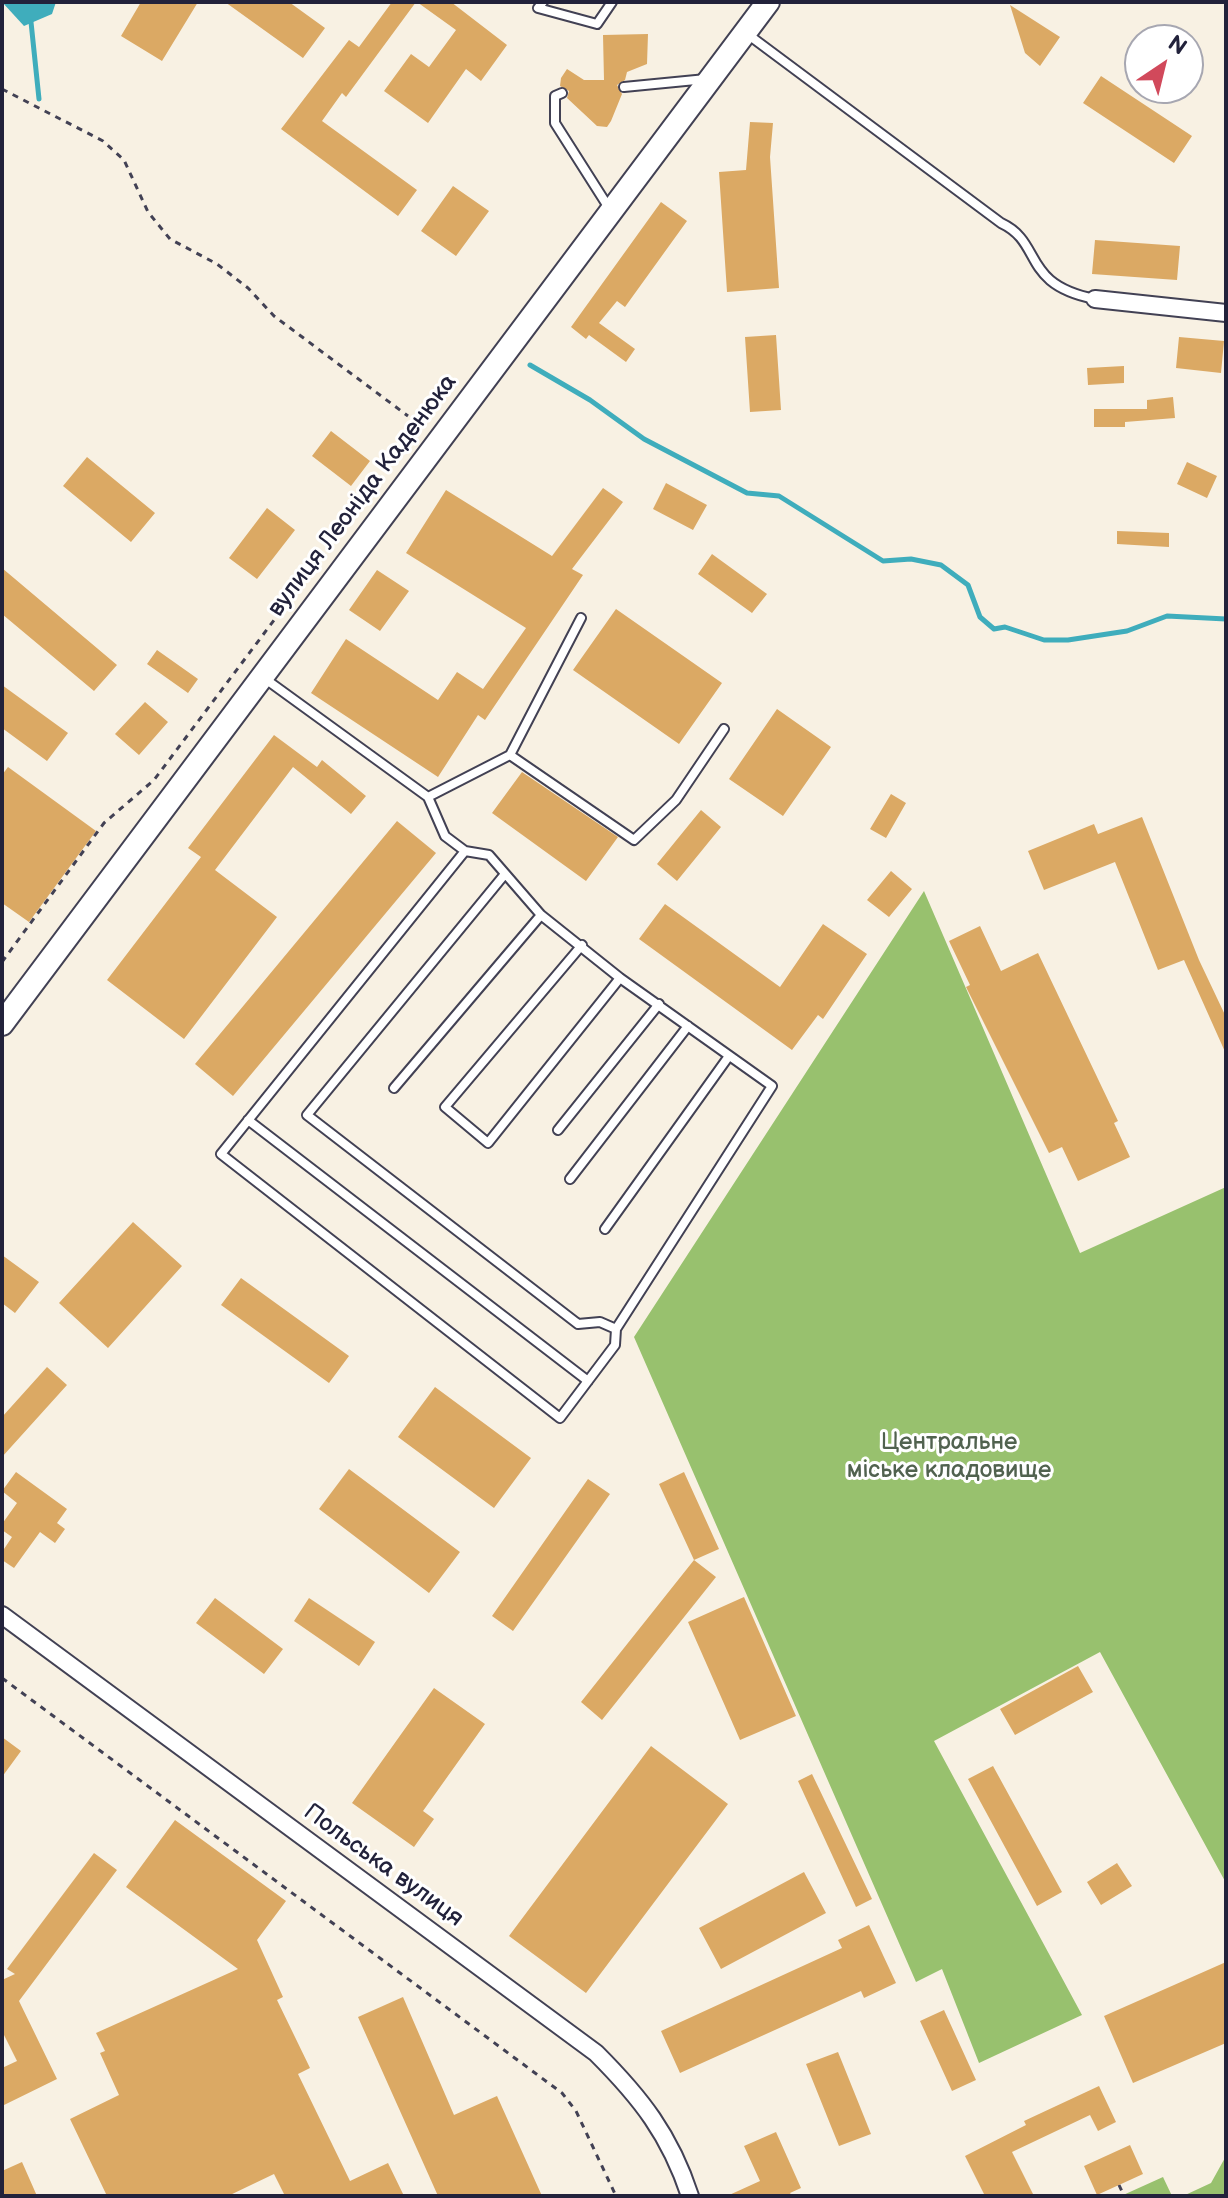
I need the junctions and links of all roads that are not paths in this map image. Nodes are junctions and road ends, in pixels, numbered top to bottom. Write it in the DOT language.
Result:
graph roads {
  1 [pos="543,2"];
  2 [pos="612,2"];
  3 [pos="768,2"];
  4 [pos="745,33"];
  5 [pos="711,78"];
  6 [pos="624,87"];
  7 [pos="562,93"];
  8 [pos="611,211"];
  9 [pos="1095,299"];
  10 [pos="1226,313"];
  11 [pos="581,618"];
  12 [pos="261,675"];
  13 [pos="724,729"];
  14 [pos="510,755"];
  15 [pos="428,797"];
  16 [pos="465,851"];
  17 [pos="505,874"];
  18 [pos="541,915"];
  19 [pos="582,945"];
  20 [pos="620,978"];
  21 [pos="659,1004"];
  22 [pos="2,1024"];
  23 [pos="688,1026"];
  24 [pos="729,1056"];
  25 [pos="394,1088"];
  26 [pos="248,1120"];
  27 [pos="558,1130"];
  28 [pos="570,1179"];
  29 [pos="605,1229"];
  30 [pos="616,1329"];
  31 [pos="588,1381"];
  32 [pos="2,1615"];
  33 [pos="690,2196"];
  1 -- 2 [label="lane"];
  3 -- 4 [label="street, вулиця Леоніда Каденюка"];
  4 -- 5 [label="street, вулиця Леоніда Каденюка"];
  4 -- 9 [label="lane"];
  5 -- 6 [label="lane"];
  5 -- 8 [label="street, вулиця Леоніда Каденюка"];
  7 -- 8 [label="lane"];
  8 -- 12 [label="street, вулиця Леоніда Каденюка"];
  9 -- 10 [label="street"];
  11 -- 14 [label="lane"];
  12 -- 15 [label="lane"];
  12 -- 22 [label="street, вулиця Леоніда Каденюка"];
  13 -- 14 [label="lane"];
  14 -- 15 [label="lane"];
  15 -- 16 [label="lane"];
  16 -- 17 [label="lane"];
  16 -- 26 [label="lane"];
  17 -- 18 [label="lane"];
  17 -- 30 [label="lane"];
  18 -- 19 [label="lane"];
  18 -- 25 [label="lane"];
  19 -- 20 [label="lane"];
  19 -- 20 [label="lane"];
  20 -- 21 [label="lane"];
  21 -- 23 [label="lane"];
  21 -- 27 [label="lane"];
  23 -- 24 [label="lane"];
  23 -- 28 [label="lane"];
  24 -- 29 [label="lane"];
  24 -- 30 [label="lane"];
  26 -- 31 [label="lane"];
  26 -- 31 [label="lane"];
  30 -- 31 [label="lane"];
  32 -- 33 [label="street, Польська вулиця"];
}
